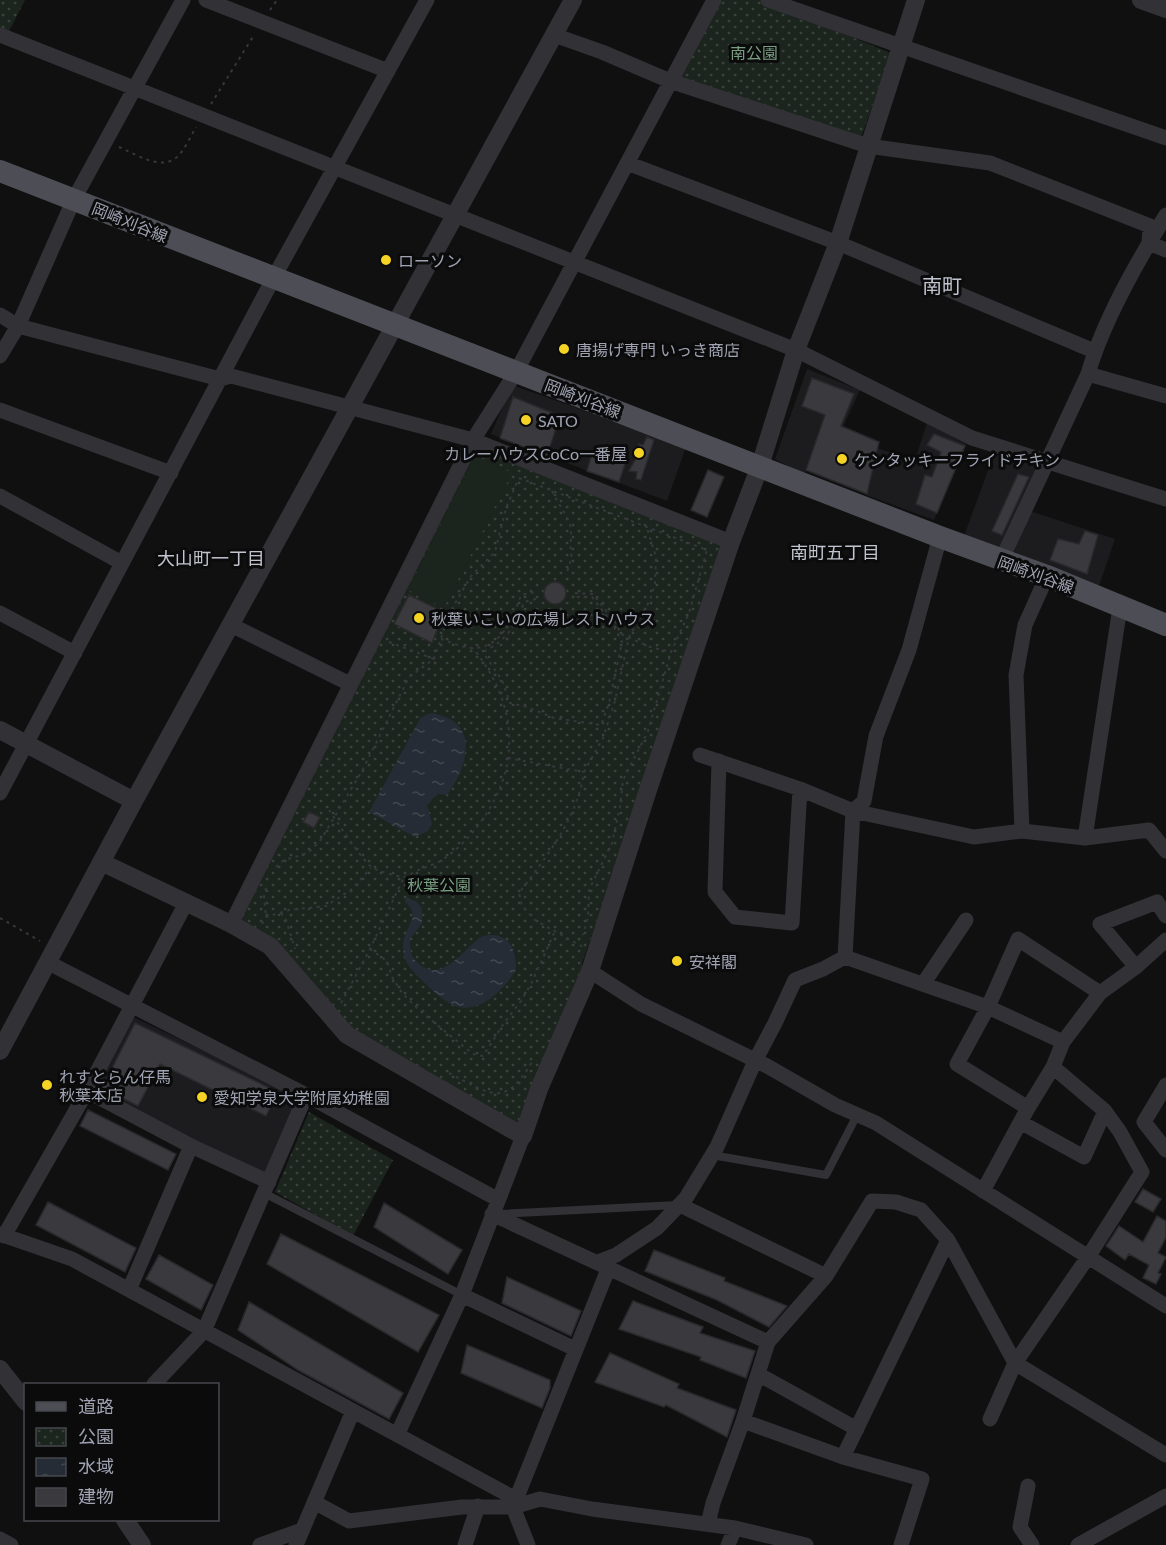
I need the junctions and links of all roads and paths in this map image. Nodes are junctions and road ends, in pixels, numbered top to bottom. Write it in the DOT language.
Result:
graph roads {
  1 [pos="183,0"];
  2 [pos="206,0"];
  3 [pos="427,0"];
  4 [pos="573,0"];
  5 [pos="714,0"];
  6 [pos="768,0"];
  7 [pos="916,0"];
  8 [pos="1141,0"];
  9 [pos="1166,9"];
  10 [pos="262,23"];
  11 [pos="0,35"];
  12 [pos="554,35"];
  13 [pos="900,46"];
  14 [pos="388,71"];
  15 [pos="670,81"];
  16 [pos="133,88"];
  17 [pos="203,116"];
  18 [pos="1166,138"];
  19 [pos="106,141"];
  20 [pos="868,146"];
  21 [pos="627,163"];
  22 [pos="334,168"];
  23 [pos="0,171"];
  24 [pos="74,199"];
  25 [pos="456,215"];
  26 [pos="1166,215"];
  27 [pos="838,243"];
  28 [pos="1149,243"];
  29 [pos="1166,250"];
  30 [pos="574,263"];
  31 [pos="273,279"];
  32 [pos="0,315"];
  33 [pos="396,325"];
  34 [pos="18,326"];
  35 [pos="796,350"];
  36 [pos="1094,351"];
  37 [pos="0,356"];
  38 [pos="516,372"];
  39 [pos="1088,374"];
  40 [pos="220,379"];
  41 [pos="1166,396"];
  42 [pos="350,408"];
  43 [pos="0,410"];
  44 [pos="473,440"];
  45 [pos="528,461"];
  46 [pos="1047,462"];
  47 [pos="760,466"];
  48 [pos="171,473"];
  49 [pos="519,478"];
  50 [pos="552,491"];
  51 [pos="0,496"];
  52 [pos="1166,500"];
  53 [pos="646,527"];
  54 [pos="940,537"];
  55 [pos="731,542"];
  56 [pos="1001,561"];
  57 [pos="122,563"];
  58 [pos="566,574"];
  59 [pos="1047,576"];
  60 [pos="535,592"];
  61 [pos="536,599"];
  62 [pos="1120,607"];
  63 [pos="0,613"];
  64 [pos="1166,624"];
  65 [pos="231,625"];
  66 [pos="375,636"];
  67 [pos="628,638"];
  68 [pos="441,639"];
  69 [pos="473,648"];
  70 [pos="671,652"];
  71 [pos="75,653"];
  72 [pos="434,659"];
  73 [pos="350,684"];
  74 [pos="0,730"];
  75 [pos="26,744"];
  76 [pos="700,755"];
  77 [pos="508,758"];
  78 [pos="719,761"];
  79 [pos="584,772"];
  80 [pos="800,789"];
  81 [pos="0,793"];
  82 [pos="134,801"];
  83 [pos="329,810"];
  84 [pos="853,811"];
  85 [pos="334,816"];
  86 [pos="1022,831"];
  87 [pos="1085,838"];
  88 [pos="1166,851"];
  89 [pos="101,862"];
  90 [pos="275,868"];
  91 [pos="371,868"];
  92 [pos="404,877"];
  93 [pos="266,886"];
  94 [pos="186,903"];
  95 [pos="281,913"];
  96 [pos="1166,916"];
  97 [pos="266,917"];
  98 [pos="0,918"];
  99 [pos="966,920"];
  100 [pos="231,924"];
  101 [pos="555,931"];
  102 [pos="254,937"];
  103 [pos="1166,940"];
  104 [pos="370,949"];
  105 [pos="588,949"];
  106 [pos="52,956"];
  107 [pos="300,957"];
  108 [pos="845,957"];
  109 [pos="1136,967"];
  110 [pos="590,971"];
  111 [pos="923,984"];
  112 [pos="1100,993"];
  113 [pos="132,1005"];
  114 [pos="988,1007"];
  115 [pos="330,1017"];
  116 [pos="1063,1042"];
  117 [pos="0,1051"];
  118 [pos="534,1058"];
  119 [pos="755,1061"];
  120 [pos="1053,1067"];
  121 [pos="448,1073"];
  122 [pos="1166,1085"];
  123 [pos="87,1091"];
  124 [pos="306,1095"];
  125 [pos="1105,1111"];
  126 [pos="857,1115"];
  127 [pos="1025,1115"];
  128 [pos="523,1136"];
  129 [pos="191,1146"];
  130 [pos="1166,1150"];
  131 [pos="712,1155"];
  132 [pos="266,1188"];
  133 [pos="983,1191"];
  134 [pos="497,1199"];
  135 [pos="680,1205"];
  136 [pos="492,1214"];
  137 [pos="2,1235"];
  138 [pos="948,1240"];
  139 [pos="1088,1257"];
  140 [pos="603,1264"];
  141 [pos="826,1276"];
  142 [pos="129,1290"];
  143 [pos="462,1295"];
  144 [pos="1166,1306"];
  145 [pos="204,1331"];
  146 [pos="768,1342"];
  147 [pos="575,1349"];
  148 [pos="1015,1363"];
  149 [pos="0,1370"];
  150 [pos="758,1374"];
  151 [pos="155,1383"];
  152 [pos="24,1400"];
  153 [pos="353,1411"];
  154 [pos="990,1419"];
  155 [pos="743,1421"];
  156 [pos="857,1429"];
  157 [pos="397,1436"];
  158 [pos="1166,1455"];
  159 [pos="843,1457"];
  160 [pos="1029,1486"];
  161 [pos="1166,1496"];
  162 [pos="314,1502"];
  163 [pos="514,1503"];
  164 [pos="477,1506"];
  165 [pos="128,1521"];
  166 [pos="708,1524"];
  167 [pos="735,1528"];
  168 [pos="302,1530"];
  169 [pos="0,1539"];
  170 [pos="11,1545"];
  171 [pos="142,1545"];
  172 [pos="260,1545"];
  173 [pos="296,1545"];
  174 [pos="465,1545"];
  175 [pos="528,1545"];
  176 [pos="728,1545"];
  177 [pos="806,1545"];
  178 [pos="901,1545"];
  179 [pos="1032,1545"];
  180 [pos="1078,1545"];
  1 -- 16 [label="street"];
  2 -- 10 [label="street"];
  3 -- 14 [label="street"];
  4 -- 12 [label="street"];
  5 -- 15 [label="street"];
  6 -- 13 [label="street"];
  7 -- 13 [label="street"];
  8 -- 9 [label="street"];
  10 -- 14 [label="street"];
  10 -- 17 [label="path"];
  11 -- 16 [label="street"];
  12 -- 15 [label="street"];
  12 -- 25 [label="street"];
  13 -- 18 [label="street"];
  13 -- 20 [label="street"];
  14 -- 22 [label="street"];
  15 -- 20 [label="street"];
  15 -- 21 [label="street"];
  16 -- 17 [label="street"];
  16 -- 19 [label="street"];
  17 -- 19 [label="path"];
  17 -- 22 [label="street"];
  19 -- 24 [label="street"];
  20 -- 27 [label="street"];
  20 -- 28 [label="street"];
  21 -- 27 [label="street"];
  21 -- 30 [label="street"];
  22 -- 25 [label="street"];
  22 -- 31 [label="street"];
  23 -- 24 [label="main road, 岡崎刈谷線"];
  24 -- 31 [label="main road, 岡崎刈谷線"];
  24 -- 34 [label="street"];
  25 -- 30 [label="street"];
  25 -- 33 [label="street"];
  26 -- 28 [label="street"];
  27 -- 35 [label="street"];
  27 -- 36 [label="street"];
  28 -- 29 [label="street"];
  28 -- 36 [label="street"];
  30 -- 35 [label="street"];
  30 -- 38 [label="street"];
  31 -- 33 [label="main road, 岡崎刈谷線"];
  31 -- 40 [label="street"];
  32 -- 34 [label="street"];
  33 -- 38 [label="main road, 岡崎刈谷線"];
  33 -- 42 [label="street"];
  34 -- 37 [label="street"];
  34 -- 40 [label="street"];
  35 -- 46 [label="street"];
  35 -- 47 [label="street"];
  36 -- 39 [label="street"];
  38 -- 44 [label="street"];
  38 -- 47 [label="main road, 岡崎刈谷線"];
  39 -- 41 [label="street"];
  39 -- 46 [label="street"];
  40 -- 42 [label="street"];
  40 -- 48 [label="street"];
  42 -- 44 [label="street"];
  42 -- 65 [label="street"];
  43 -- 48 [label="street"];
  44 -- 45 [label="street"];
  44 -- 66 [label="street"];
  45 -- 49 [label="path"];
  45 -- 55 [label="street"];
  46 -- 52 [label="street"];
  46 -- 56 [label="street"];
  47 -- 54 [label="main road, 岡崎刈谷線"];
  47 -- 55 [label="street"];
  48 -- 57 [label="street"];
  49 -- 50 [label="path"];
  49 -- 68 [label="path"];
  50 -- 53 [label="path"];
  50 -- 58 [label="path"];
  51 -- 57 [label="street"];
  53 -- 67 [label="path"];
  53 -- 70 [label="path"];
  54 -- 56 [label="main road, 岡崎刈谷線"];
  54 -- 84 [label="street"];
  55 -- 105 [label="street"];
  56 -- 59 [label="main road, 岡崎刈谷線"];
  57 -- 71 [label="street"];
  59 -- 62 [label="main road, 岡崎刈谷線"];
  59 -- 86 [label="street"];
  60 -- 69 [label="path"];
  61 -- 67 [label="path"];
  62 -- 64 [label="main road, 岡崎刈谷線"];
  62 -- 87 [label="street"];
  63 -- 71 [label="street"];
  65 -- 73 [label="street"];
  65 -- 82 [label="street"];
  66 -- 72 [label="path"];
  66 -- 73 [label="street"];
  67 -- 70 [label="path"];
  67 -- 79 [label="path"];
  68 -- 69 [label="path"];
  68 -- 72 [label="path"];
  69 -- 77 [label="path"];
  70 -- 105 [label="path"];
  71 -- 75 [label="street"];
  72 -- 85 [label="path"];
  73 -- 100 [label="street"];
  74 -- 75 [label="street"];
  75 -- 81 [label="street"];
  75 -- 82 [label="street"];
  76 -- 78 [label="street"];
  77 -- 79 [label="path"];
  77 -- 92 [label="path"];
  78 -- 80 [label="street"];
  78 -- 80 [label="street"];
  79 -- 101 [label="path"];
  80 -- 84 [label="street"];
  82 -- 89 [label="street"];
  83 -- 85 [label="path"];
  84 -- 86 [label="street"];
  84 -- 108 [label="street"];
  85 -- 90 [label="path"];
  85 -- 91 [label="path"];
  86 -- 87 [label="street"];
  87 -- 88 [label="street"];
  89 -- 94 [label="street"];
  89 -- 106 [label="street"];
  91 -- 92 [label="path"];
  91 -- 95 [label="path"];
  92 -- 104 [label="path"];
  93 -- 97 [label="path"];
  94 -- 100 [label="street"];
  94 -- 113 [label="street"];
  95 -- 97 [label="path"];
  95 -- 107 [label="path"];
  96 -- 109 [label="street"];
  97 -- 102 [label="path"];
  98 -- 106 [label="path"];
  99 -- 111 [label="street"];
  100 -- 102 [label="street"];
  101 -- 104 [label="path"];
  101 -- 105 [label="path"];
  102 -- 115 [label="street"];
  103 -- 109 [label="street"];
  104 -- 115 [label="path"];
  105 -- 110 [label="street"];
  106 -- 113 [label="street"];
  106 -- 117 [label="street"];
  108 -- 111 [label="street"];
  108 -- 119 [label="street"];
  109 -- 112 [label="street"];
  110 -- 119 [label="street"];
  110 -- 128 [label="street"];
  111 -- 114 [label="street"];
  112 -- 114 [label="street"];
  112 -- 116 [label="street"];
  113 -- 123 [label="street"];
  113 -- 124 [label="street"];
  114 -- 116 [label="street"];
  114 -- 127 [label="street"];
  115 -- 128 [label="street"];
  116 -- 120 [label="street"];
  118 -- 121 [label="path"];
  119 -- 126 [label="street"];
  119 -- 131 [label="street"];
  120 -- 125 [label="street"];
  120 -- 127 [label="street"];
  122 -- 130 [label="street"];
  123 -- 129 [label="street"];
  123 -- 137 [label="street"];
  124 -- 132 [label="street"];
  124 -- 134 [label="street"];
  125 -- 127 [label="street"];
  125 -- 139 [label="street"];
  126 -- 131 [label="lane"];
  126 -- 133 [label="street"];
  127 -- 133 [label="street"];
  128 -- 134 [label="street"];
  129 -- 132 [label="street"];
  129 -- 142 [label="street"];
  131 -- 135 [label="street"];
  132 -- 143 [label="lane"];
  132 -- 145 [label="street"];
  133 -- 139 [label="street"];
  134 -- 136 [label="street"];
  135 -- 136 [label="lane"];
  135 -- 140 [label="street"];
  135 -- 141 [label="street"];
  136 -- 140 [label="street"];
  136 -- 143 [label="street"];
  137 -- 142 [label="street"];
  138 -- 141 [label="street"];
  138 -- 148 [label="street"];
  138 -- 156 [label="street"];
  139 -- 144 [label="street"];
  139 -- 148 [label="street"];
  140 -- 146 [label="street"];
  140 -- 147 [label="street"];
  141 -- 146 [label="street"];
  142 -- 145 [label="street"];
  143 -- 147 [label="street"];
  143 -- 157 [label="street"];
  145 -- 151 [label="street"];
  145 -- 153 [label="street"];
  146 -- 150 [label="street"];
  147 -- 163 [label="street"];
  148 -- 154 [label="street"];
  148 -- 158 [label="street"];
  149 -- 152 [label="street"];
  150 -- 155 [label="street"];
  150 -- 156 [label="street"];
  153 -- 157 [label="street"];
  153 -- 162 [label="street"];
  155 -- 159 [label="street"];
  155 -- 166 [label="street"];
  156 -- 159 [label="street"];
  157 -- 163 [label="street"];
  159 -- 178 [label="street"];
  160 -- 179 [label="street"];
  161 -- 180 [label="street"];
  162 -- 164 [label="street"];
  162 -- 168 [label="street"];
  163 -- 164 [label="street"];
  163 -- 166 [label="street"];
  163 -- 175 [label="street"];
  164 -- 174 [label="street"];
  165 -- 171 [label="street"];
  166 -- 167 [label="street"];
  167 -- 176 [label="street"];
  167 -- 177 [label="street"];
  168 -- 172 [label="street"];
  168 -- 173 [label="street"];
  169 -- 170 [label="street"];
}
